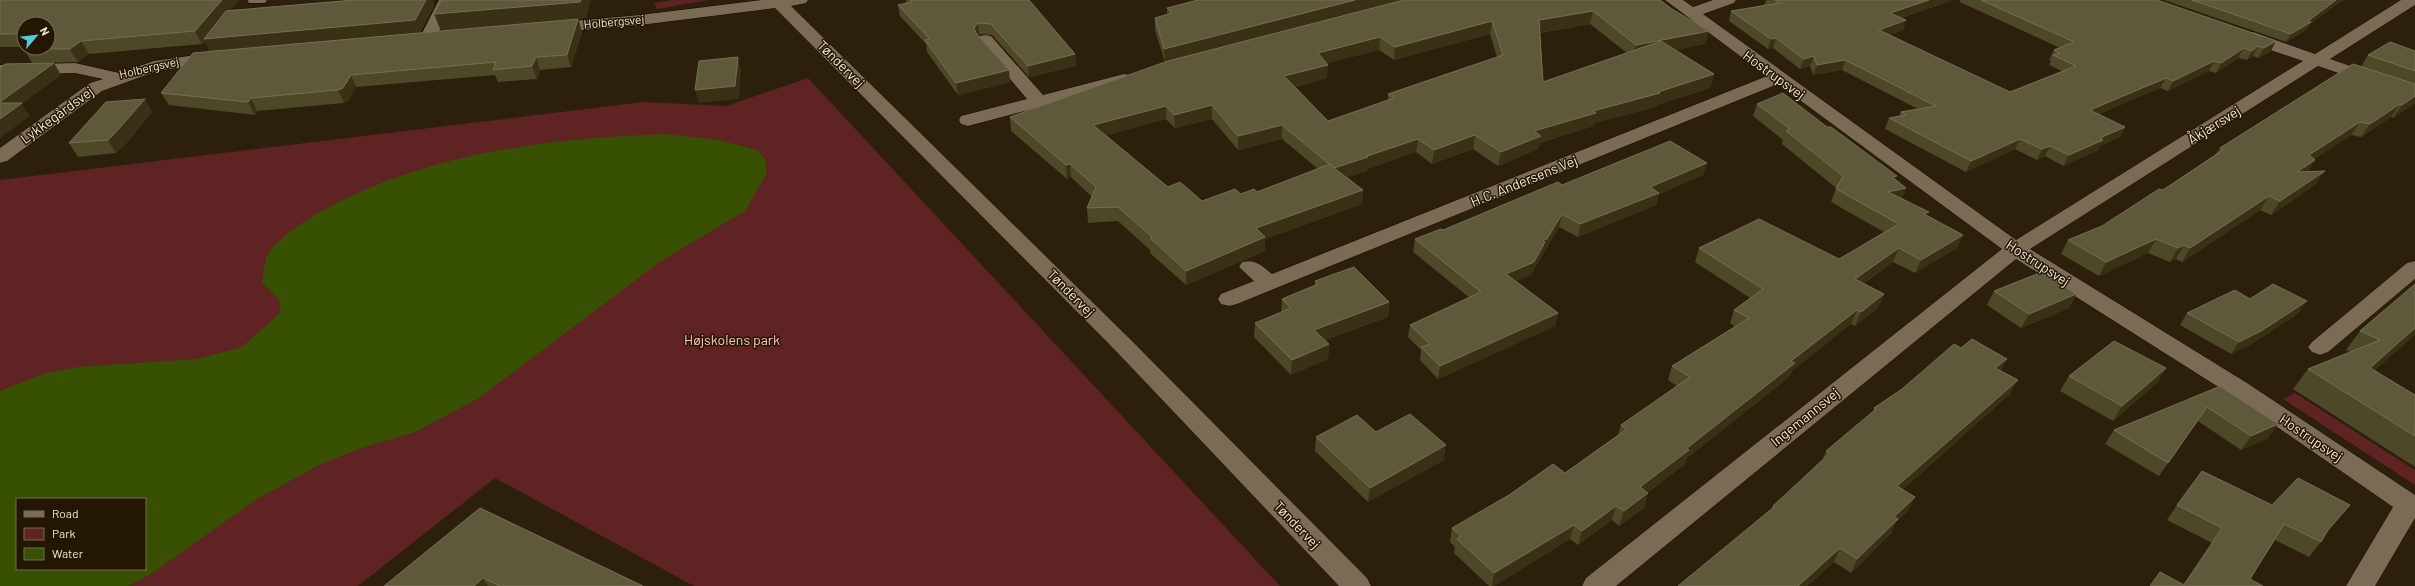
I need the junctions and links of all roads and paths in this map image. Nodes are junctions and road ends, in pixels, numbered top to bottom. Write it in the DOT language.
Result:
graph roads {
  1 [pos="255,0"];
  2 [pos="259,0"];
  3 [pos="447,0"];
  4 [pos="800,0"];
  5 [pos="1673,0"];
  6 [pos="1728,0"];
  7 [pos="2412,0"];
  8 [pos="778,2"];
  9 [pos="1691,13"];
  10 [pos="537,29"];
  11 [pos="2231,30"];
  12 [pos="427,39"];
  13 [pos="985,40"];
  14 [pos="234,56"];
  15 [pos="2318,60"];
  16 [pos="0,70"];
  17 [pos="1138,76"];
  18 [pos="117,78"];
  19 [pos="1778,78"];
  20 [pos="2415,94"];
  21 [pos="1039,102"];
  22 [pos="968,120"];
  23 [pos="0,157"];
  24 [pos="2014,249"];
  25 [pos="1250,267"];
  26 [pos="2415,268"];
  27 [pos="1269,283"];
  28 [pos="1229,300"];
  29 [pos="2320,347"];
  30 [pos="2412,505"];
  31 [pos="1357,586"];
  32 [pos="1596,586"];
  33 [pos="2360,586"];
  1 -- 2 [label="street"];
  3 -- 12 [label="street"];
  4 -- 8 [label="street, Holbergsvej"];
  5 -- 9 [label="street, Hostrupsvej"];
  6 -- 9 [label="street"];
  7 -- 15 [label="street, Åkjærsvej"];
  8 -- 10 [label="street, Holbergsvej"];
  8 -- 31 [label="street, Tøndervej"];
  9 -- 19 [label="street, Hostrupsvej"];
  11 -- 15 [label="street"];
  13 -- 21 [label="street"];
  14 -- 18 [label="street, Holbergsvej"];
  15 -- 20 [label="street"];
  15 -- 24 [label="street, Åkjærsvej"];
  16 -- 18 [label="street, Holbergsvej"];
  17 -- 21 [label="street"];
  18 -- 23 [label="street, Lykkegårdsvej"];
  19 -- 24 [label="street, Hostrupsvej"];
  19 -- 27 [label="street, H.C. Andersens Vej"];
  21 -- 22 [label="street"];
  24 -- 30 [label="street, Hostrupsvej"];
  24 -- 32 [label="street, Ingemannsvej"];
  25 -- 27 [label="street"];
  26 -- 29 [label="street"];
  27 -- 28 [label="street, H.C. Andersens Vej"];
  30 -- 33 [label="street"];
}
